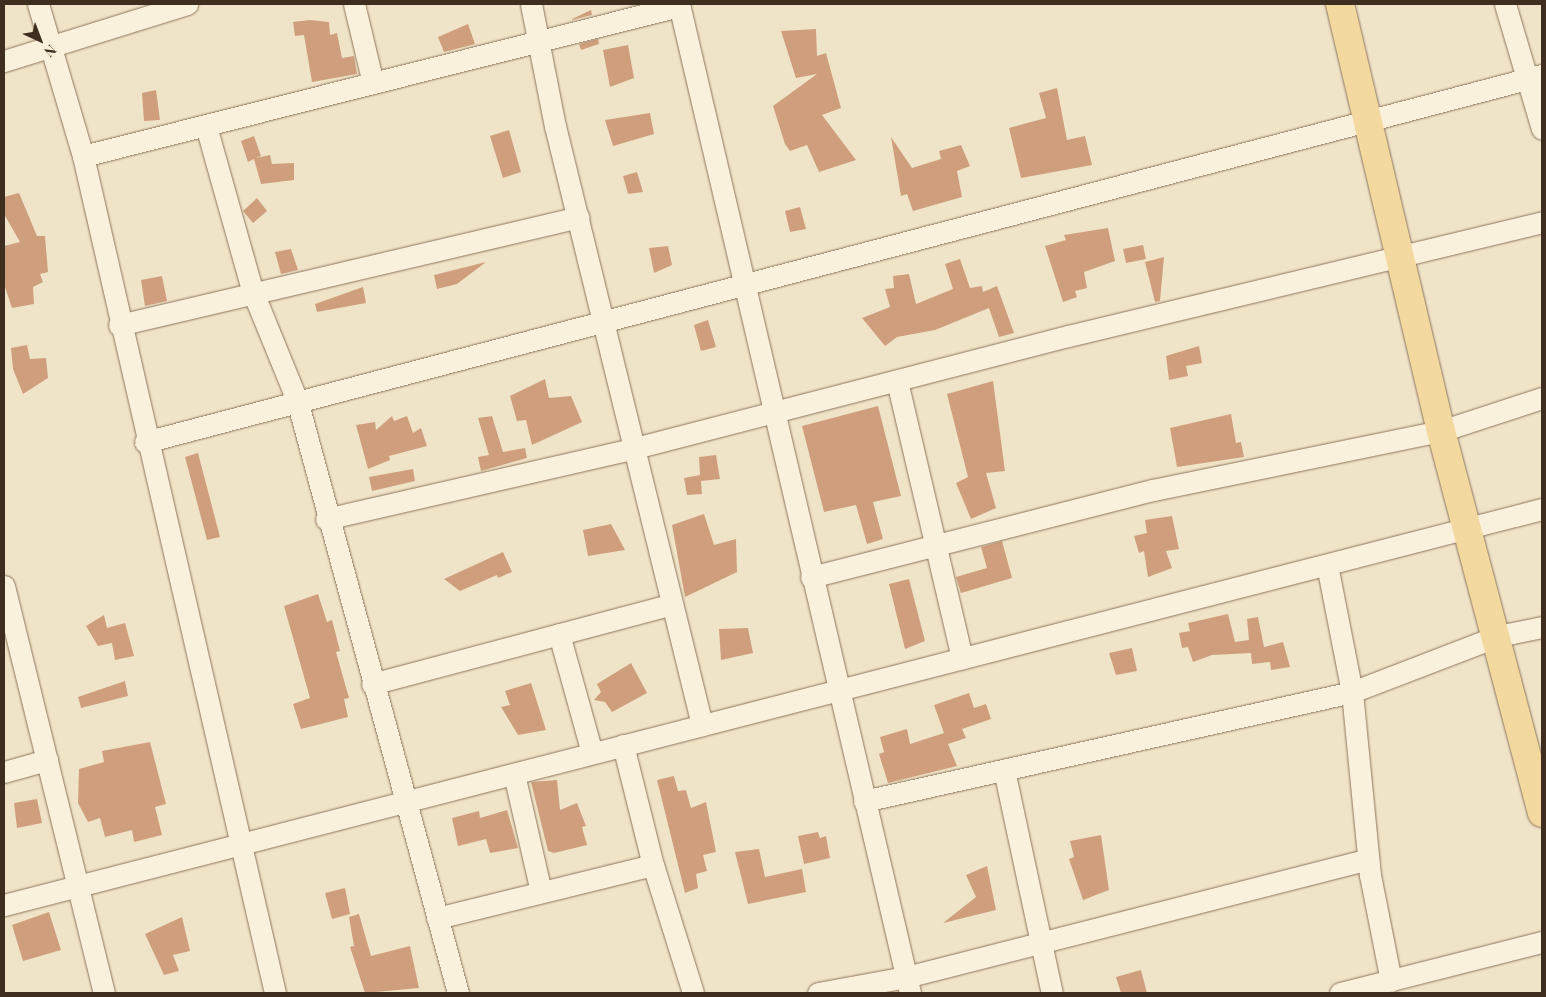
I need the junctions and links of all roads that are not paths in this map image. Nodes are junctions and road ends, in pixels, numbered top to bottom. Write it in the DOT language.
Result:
graph roads {
  1 [pos="38,4"];
  2 [pos="187,4"];
  3 [pos="531,4"];
  4 [pos="1340,4"];
  5 [pos="1505,4"];
  6 [pos="679,5"];
  7 [pos="356,10"];
  8 [pos="538,42"];
  9 [pos="51,50"];
  10 [pos="4,61"];
  11 [pos="1536,77"];
  12 [pos="373,83"];
  13 [pos="1370,117"];
  14 [pos="206,126"];
  15 [pos="1542,129"];
  16 [pos="83,156"];
  17 [pos="578,217"];
  18 [pos="1542,222"];
  19 [pos="1402,258"];
  20 [pos="742,284"];
  21 [pos="252,290"];
  22 [pos="604,321"];
  23 [pos="120,325"];
  24 [pos="897,380"];
  25 [pos="1542,398"];
  26 [pos="297,400"];
  27 [pos="772,413"];
  28 [pos="1442,431"];
  29 [pos="145,442"];
  30 [pos="635,448"];
  31 [pos="1542,509"];
  32 [pos="326,519"];
  33 [pos="1469,527"];
  34 [pos="932,546"];
  35 [pos="1327,565"];
  36 [pos="811,577"];
  37 [pos="5,596"];
  38 [pos="669,605"];
  39 [pos="1542,626"];
  40 [pos="558,634"];
  41 [pos="1498,636"];
  42 [pos="962,658"];
  43 [pos="372,684"];
  44 [pos="838,690"];
  45 [pos="1352,692"];
  46 [pos="702,725"];
  47 [pos="623,746"];
  48 [pos="592,753"];
  49 [pos="47,760"];
  50 [pos="1004,770"];
  51 [pos="4,772"];
  52 [pos="514,774"];
  53 [pos="864,801"];
  54 [pos="404,802"];
  55 [pos="1541,802"];
  56 [pos="242,843"];
  57 [pos="1368,859"];
  58 [pos="652,864"];
  59 [pos="80,886"];
  60 [pos="541,892"];
  61 [pos="4,905"];
  62 [pos="437,918"];
  63 [pos="1041,942"];
  64 [pos="1542,942"];
  65 [pos="1391,981"];
  66 [pos="908,985"];
  67 [pos="104,993"];
  68 [pos="275,993"];
  69 [pos="458,993"];
  70 [pos="694,993"];
  71 [pos="818,993"];
  72 [pos="1052,993"];
  73 [pos="1340,993"];
  1 -- 9 [label="street"];
  2 -- 9 [label="street"];
  3 -- 8 [label="street"];
  4 -- 13 [label="main road"];
  5 -- 11 [label="street"];
  6 -- 8 [label="street"];
  6 -- 20 [label="street"];
  7 -- 12 [label="street"];
  8 -- 12 [label="street"];
  8 -- 17 [label="street"];
  9 -- 10 [label="street"];
  9 -- 16 [label="street"];
  11 -- 13 [label="street"];
  11 -- 15 [label="street"];
  12 -- 14 [label="street"];
  13 -- 19 [label="main road"];
  13 -- 20 [label="street"];
  14 -- 16 [label="street"];
  14 -- 21 [label="street"];
  16 -- 23 [label="street"];
  17 -- 21 [label="street"];
  17 -- 22 [label="street"];
  18 -- 19 [label="street"];
  19 -- 24 [label="street"];
  19 -- 28 [label="main road"];
  20 -- 22 [label="street"];
  20 -- 27 [label="street"];
  21 -- 23 [label="street"];
  21 -- 26 [label="street"];
  22 -- 26 [label="street"];
  22 -- 30 [label="street"];
  23 -- 29 [label="street"];
  24 -- 27 [label="street"];
  24 -- 34 [label="street"];
  25 -- 28 [label="street"];
  26 -- 29 [label="street"];
  26 -- 32 [label="street"];
  27 -- 30 [label="street"];
  27 -- 36 [label="street"];
  28 -- 33 [label="main road"];
  28 -- 34 [label="street"];
  29 -- 56 [label="street"];
  30 -- 32 [label="street"];
  30 -- 38 [label="street"];
  31 -- 33 [label="street"];
  32 -- 43 [label="street"];
  33 -- 35 [label="street"];
  33 -- 41 [label="main road"];
  34 -- 36 [label="street"];
  34 -- 42 [label="street"];
  35 -- 42 [label="street"];
  35 -- 45 [label="street"];
  36 -- 44 [label="street"];
  37 -- 49 [label="street"];
  38 -- 40 [label="street"];
  38 -- 46 [label="street"];
  39 -- 41 [label="street"];
  40 -- 43 [label="street"];
  40 -- 48 [label="street"];
  41 -- 45 [label="street"];
  41 -- 55 [label="main road"];
  42 -- 44 [label="street"];
  43 -- 54 [label="street"];
  44 -- 46 [label="street"];
  44 -- 53 [label="street"];
  45 -- 50 [label="street"];
  45 -- 57 [label="street"];
  46 -- 47 [label="street"];
  47 -- 48 [label="street"];
  47 -- 58 [label="street"];
  48 -- 52 [label="street"];
  49 -- 51 [label="street"];
  49 -- 59 [label="street"];
  50 -- 53 [label="street"];
  50 -- 63 [label="street"];
  52 -- 54 [label="street"];
  52 -- 60 [label="street"];
  53 -- 66 [label="street"];
  54 -- 56 [label="street"];
  54 -- 62 [label="street"];
  56 -- 59 [label="street"];
  56 -- 68 [label="street"];
  57 -- 63 [label="street"];
  57 -- 65 [label="street"];
  58 -- 60 [label="street"];
  58 -- 70 [label="street"];
  59 -- 61 [label="street"];
  59 -- 67 [label="street"];
  60 -- 62 [label="street"];
  62 -- 69 [label="street"];
  63 -- 66 [label="street"];
  63 -- 72 [label="street"];
  64 -- 65 [label="street"];
  65 -- 73 [label="street"];
  66 -- 71 [label="street"];
}
